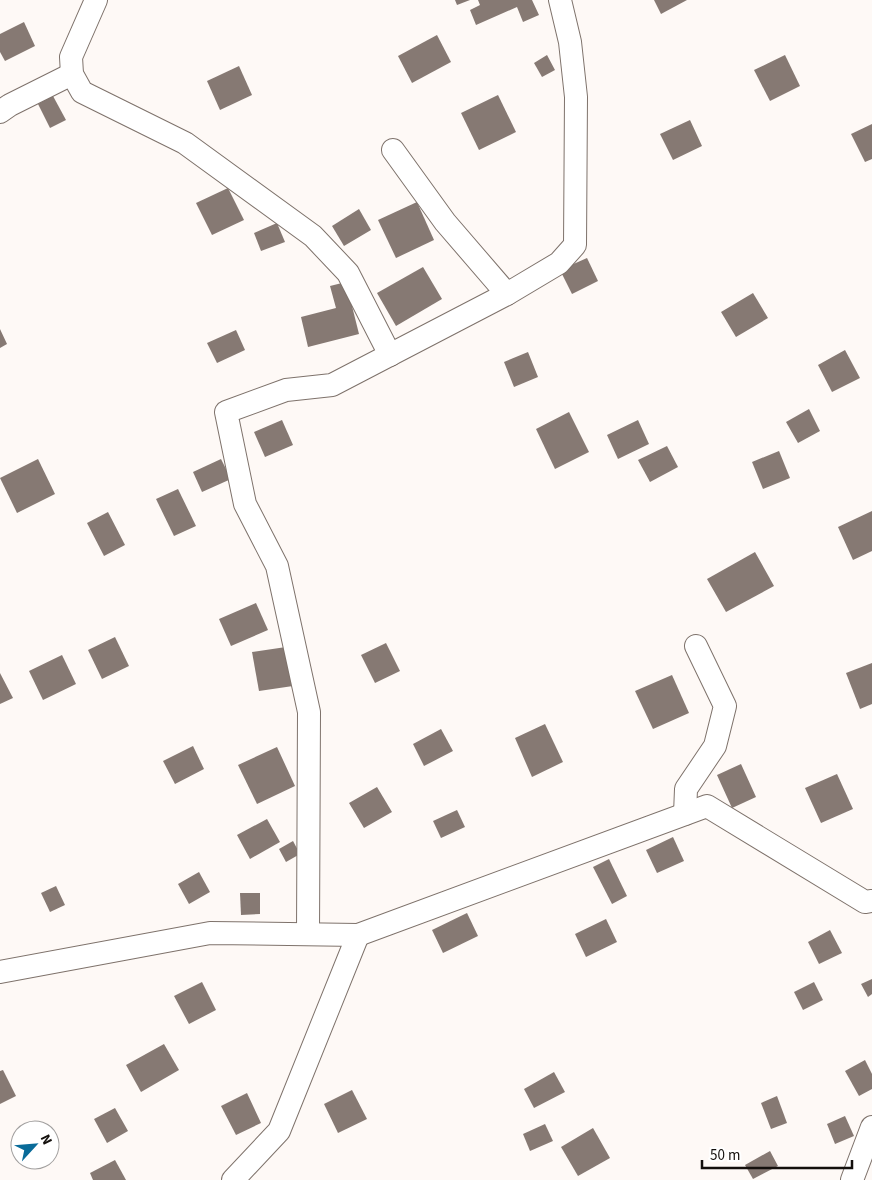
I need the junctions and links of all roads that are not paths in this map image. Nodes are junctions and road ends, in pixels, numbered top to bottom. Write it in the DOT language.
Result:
graph roads {
  1 [pos="96,0"];
  2 [pos="560,0"];
  3 [pos="72,74"];
  4 [pos="0,112"];
  5 [pos="393,150"];
  6 [pos="507,294"];
  7 [pos="390,355"];
  8 [pos="696,646"];
  9 [pos="685,814"];
  10 [pos="872,901"];
  11 [pos="308,934"];
  12 [pos="358,935"];
  13 [pos="0,972"];
  14 [pos="872,1127"];
  15 [pos="234,1180"];
  16 [pos="852,1180"];
  1 -- 3 [label="street"];
  2 -- 6 [label="street"];
  3 -- 4 [label="street"];
  3 -- 7 [label="street"];
  5 -- 6 [label="street"];
  6 -- 7 [label="street"];
  7 -- 11 [label="street"];
  8 -- 9 [label="street"];
  9 -- 10 [label="street"];
  9 -- 12 [label="street"];
  11 -- 12 [label="street"];
  11 -- 13 [label="street"];
  12 -- 15 [label="street"];
  14 -- 16 [label="street"];
}
